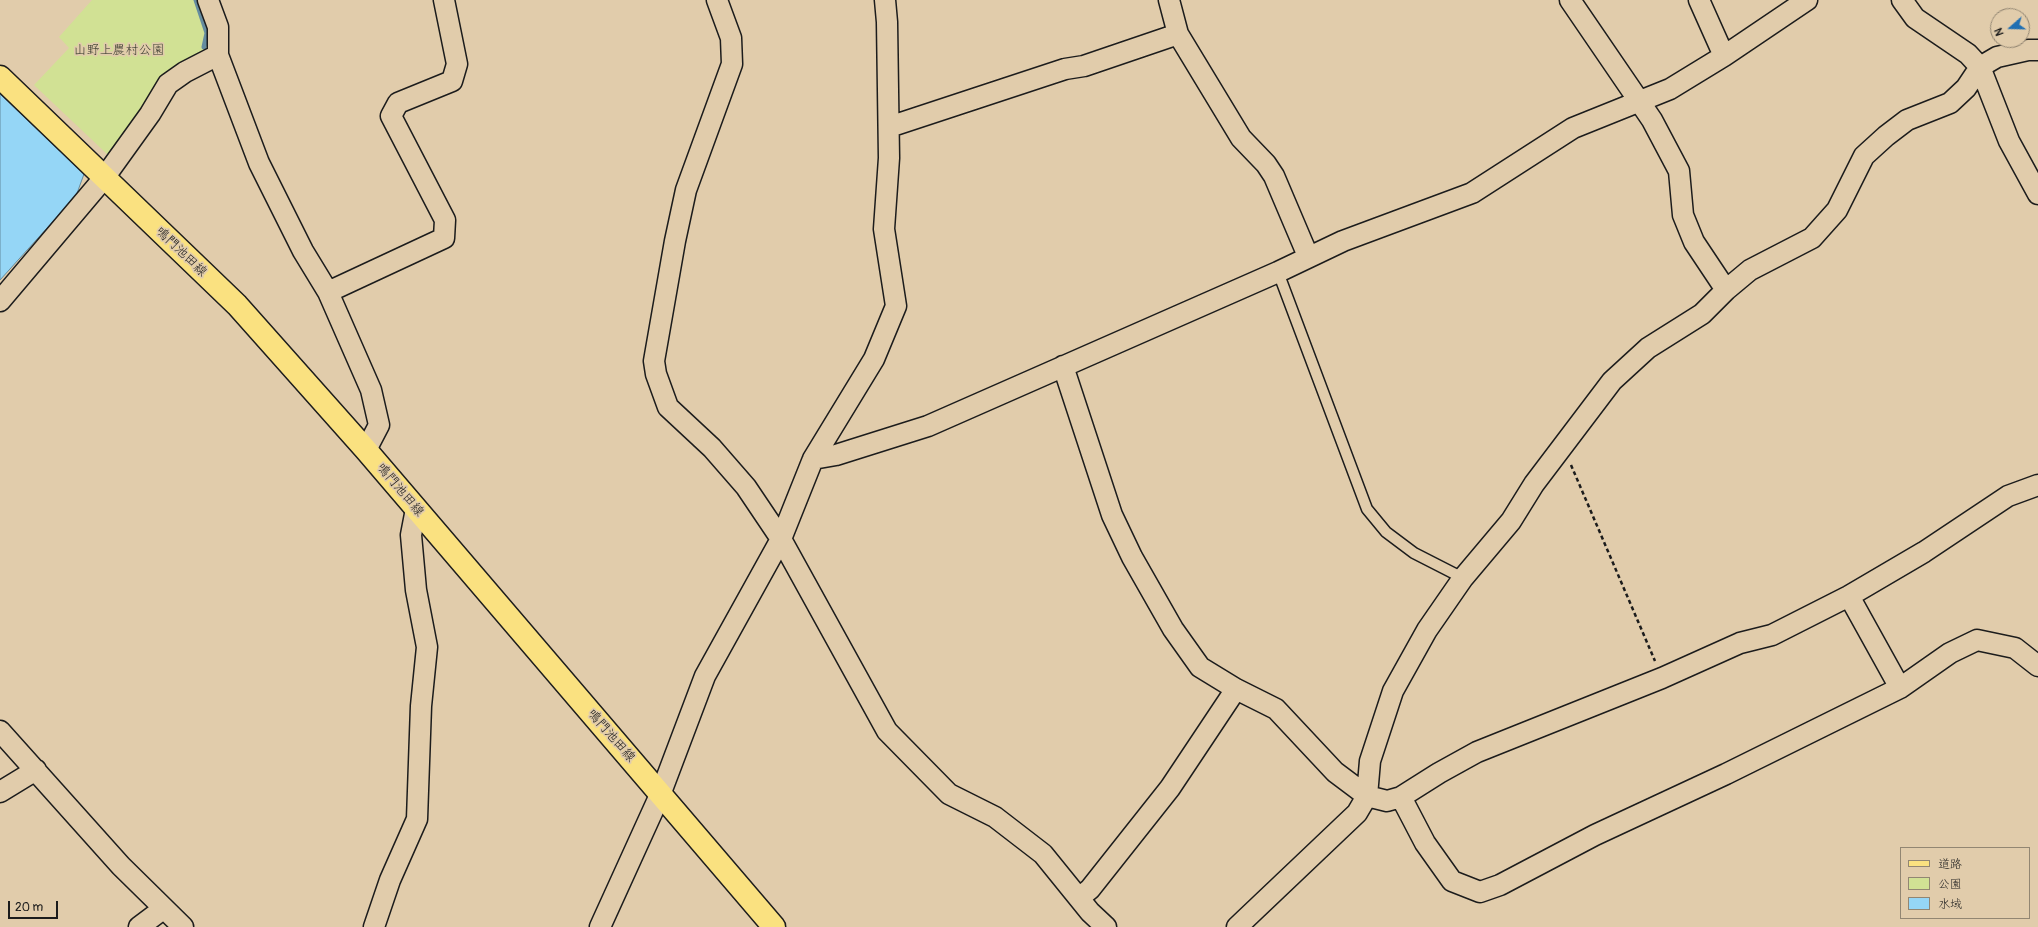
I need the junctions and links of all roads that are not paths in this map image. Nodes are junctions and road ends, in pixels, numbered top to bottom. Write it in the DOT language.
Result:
graph roads {
  1 [pos="208,0"];
  2 [pos="444,0"];
  3 [pos="717,0"];
  4 [pos="885,0"];
  5 [pos="1170,0"];
  6 [pos="1570,0"];
  7 [pos="1699,0"];
  8 [pos="1807,0"];
  9 [pos="1902,0"];
  10 [pos="1178,34"];
  11 [pos="2038,50"];
  12 [pos="218,55"];
  13 [pos="1724,56"];
  14 [pos="1980,67"];
  15 [pos="0,77"];
  16 [pos="1640,102"];
  17 [pos="889,127"];
  18 [pos="104,178"];
  19 [pos="2038,194"];
  20 [pos="1308,256"];
  21 [pos="1278,272"];
  22 [pos="1726,290"];
  23 [pos="328,292"];
  24 [pos="0,301"];
  25 [pos="1063,366"];
  26 [pos="366,450"];
  27 [pos="813,459"];
  28 [pos="2038,485"];
  29 [pos="416,509"];
  30 [pos="780,539"];
  31 [pos="1463,578"];
  32 [pos="1849,596"];
  33 [pos="2038,666"];
  34 [pos="1900,688"];
  35 [pos="1236,689"];
  36 [pos="0,730"];
  37 [pos="36,770"];
  38 [pos="0,792"];
  39 [pos="660,795"];
  40 [pos="1367,796"];
  41 [pos="1401,797"];
  42 [pos="1079,898"];
  43 [pos="163,909"];
  44 [pos="139,927"];
  45 [pos="183,927"];
  46 [pos="374,927"];
  47 [pos="600,927"];
  48 [pos="774,927"];
  49 [pos="1106,927"];
  50 [pos="1237,927"];
  1 -- 12 [label="street"];
  2 -- 23 [label="street"];
  3 -- 30 [label="street"];
  4 -- 17 [label="street"];
  5 -- 10 [label="street"];
  6 -- 16 [label="street"];
  7 -- 13 [label="street"];
  8 -- 13 [label="street"];
  9 -- 14 [label="street"];
  10 -- 17 [label="street"];
  10 -- 20 [label="street"];
  11 -- 14 [label="street"];
  12 -- 18 [label="street"];
  12 -- 23 [label="street"];
  13 -- 16 [label="street"];
  14 -- 19 [label="street"];
  14 -- 22 [label="street"];
  15 -- 18 [label="main road, 鳴門池田線"];
  16 -- 20 [label="street"];
  16 -- 22 [label="street"];
  17 -- 27 [label="street"];
  18 -- 24 [label="street"];
  18 -- 26 [label="main road, 鳴門池田線"];
  20 -- 21 [label="street"];
  21 -- 25 [label="street"];
  21 -- 31 [label="lane"];
  22 -- 31 [label="street"];
  23 -- 26 [label="street"];
  25 -- 27 [label="street"];
  25 -- 35 [label="street"];
  26 -- 29 [label="main road, 鳴門池田線"];
  27 -- 30 [label="street"];
  28 -- 32 [label="street"];
  29 -- 39 [label="main road, 鳴門池田線"];
  29 -- 46 [label="street"];
  30 -- 39 [label="street"];
  30 -- 42 [label="street"];
  31 -- 40 [label="street"];
  32 -- 34 [label="street"];
  32 -- 41 [label="street"];
  33 -- 34 [label="street"];
  34 -- 41 [label="street"];
  35 -- 40 [label="street"];
  35 -- 42 [label="street"];
  36 -- 37 [label="street"];
  37 -- 38 [label="street"];
  37 -- 43 [label="street"];
  39 -- 47 [label="street"];
  39 -- 48 [label="main road, 鳴門池田線"];
  40 -- 41 [label="street"];
  40 -- 50 [label="street"];
  42 -- 49 [label="street"];
  43 -- 44 [label="street"];
  43 -- 45 [label="street"];
}
